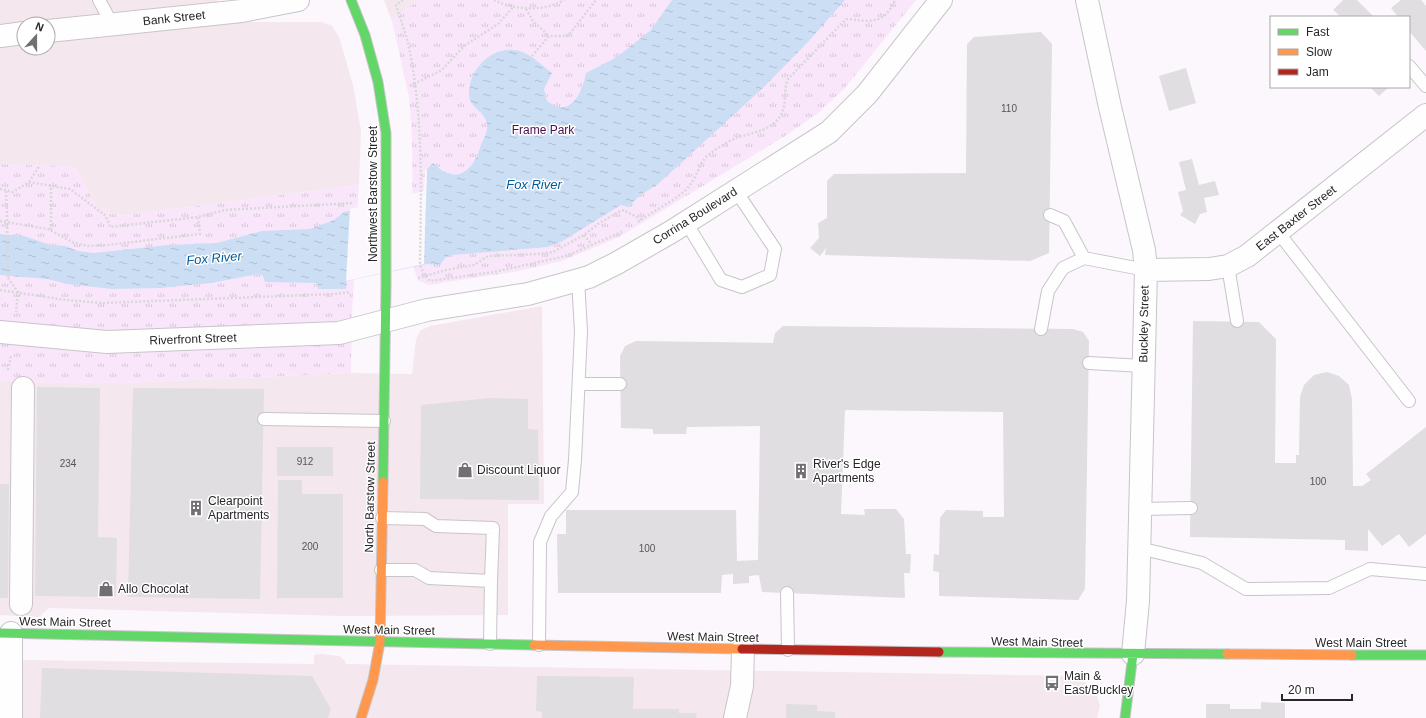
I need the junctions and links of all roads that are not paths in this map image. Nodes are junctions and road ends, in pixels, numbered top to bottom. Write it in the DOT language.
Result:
graph roads {
  1 [pos="99,0"];
  2 [pos="298,0"];
  3 [pos="351,0"];
  4 [pos="941,0"];
  5 [pos="1087,0"];
  6 [pos="112,24"];
  7 [pos="56,30"];
  8 [pos="16,34"];
  9 [pos="0,36"];
  10 [pos="1410,67"];
  11 [pos="1426,86"];
  12 [pos="1426,115"];
  13 [pos="736,191"];
  14 [pos="1050,215"];
  15 [pos="686,222"];
  16 [pos="1278,232"];
  17 [pos="1084,258"];
  18 [pos="1228,266"];
  19 [pos="1146,270"];
  20 [pos="385,273"];
  21 [pos="578,280"];
  22 [pos="1237,321"];
  23 [pos="385,322"];
  24 [pos="8,326"];
  25 [pos="1041,329"];
  26 [pos="1089,363"];
  27 [pos="1143,366"];
  28 [pos="578,384"];
  29 [pos="620,384"];
  30 [pos="23,388"];
  31 [pos="1409,401"];
  32 [pos="264,419"];
  33 [pos="384,421"];
  34 [pos="1191,508"];
  35 [pos="1140,510"];
  36 [pos="382,518"];
  37 [pos="1139,548"];
  38 [pos="381,570"];
  39 [pos="1426,574"];
  40 [pos="491,582"];
  41 [pos="787,593"];
  42 [pos="21,604"];
  43 [pos="5,633"];
  44 [pos="380,642"];
  45 [pos="490,644"];
  46 [pos="539,645"];
  47 [pos="743,649"];
  48 [pos="788,650"];
  49 [pos="1133,654"];
  50 [pos="1426,655"];
  51 [pos="11,718"];
  52 [pos="361,718"];
  53 [pos="735,718"];
  54 [pos="1126,718"];
  1 -- 6 [label="lane"];
  2 -- 6 [label="street, Bank Street"];
  3 -- 20 [label="main road, Northwest Barstow Street"];
  4 -- 13 [label="street, Corrina Boulevard"];
  5 -- 19 [label="street, Buckley Street"];
  6 -- 7 [label="street, Bank Street"];
  8 -- 9 [label="street"];
  10 -- 11 [label="lane"];
  12 -- 16 [label="street, East Baxter Street"];
  13 -- 15 [label="street, Corrina Boulevard"];
  13 -- 15 [label="lane"];
  14 -- 17 [label="lane"];
  15 -- 21 [label="street, Corrina Boulevard"];
  16 -- 18 [label="street, East Baxter Street"];
  16 -- 31 [label="lane"];
  17 -- 19 [label="lane"];
  17 -- 25 [label="lane"];
  18 -- 19 [label="street, East Baxter Street"];
  18 -- 22 [label="lane"];
  19 -- 27 [label="street, Buckley Street"];
  20 -- 23 [label="main road, North Barstow Street"];
  21 -- 23 [label="street, Corrina Boulevard"];
  21 -- 28 [label="lane"];
  23 -- 24 [label="street, Riverfront Street"];
  23 -- 33 [label="main road, North Barstow Street"];
  26 -- 27 [label="lane"];
  27 -- 35 [label="street, Buckley Street"];
  28 -- 29 [label="lane"];
  28 -- 46 [label="lane"];
  30 -- 42 [label="street"];
  32 -- 33 [label="lane"];
  33 -- 36 [label="main road, North Barstow Street"];
  34 -- 35 [label="lane"];
  35 -- 37 [label="street, Buckley Street"];
  36 -- 38 [label="main road, North Barstow Street"];
  36 -- 40 [label="lane"];
  37 -- 39 [label="lane"];
  37 -- 49 [label="street, Buckley Street"];
  38 -- 40 [label="lane"];
  38 -- 44 [label="main road, North Barstow Street"];
  40 -- 45 [label="lane"];
  41 -- 48 [label="lane"];
  43 -- 44 [label="main road, West Main Street"];
  43 -- 51 [label="street"];
  44 -- 45 [label="main road, West Main Street"];
  44 -- 52 [label="main road, North Barstow Street"];
  45 -- 46 [label="main road, West Main Street"];
  46 -- 47 [label="main road, West Main Street"];
  47 -- 48 [label="main road, West Main Street"];
  47 -- 53 [label="street"];
  48 -- 49 [label="main road, West Main Street"];
  49 -- 50 [label="main road, West Main Street"];
  49 -- 54 [label="main road"];
}
